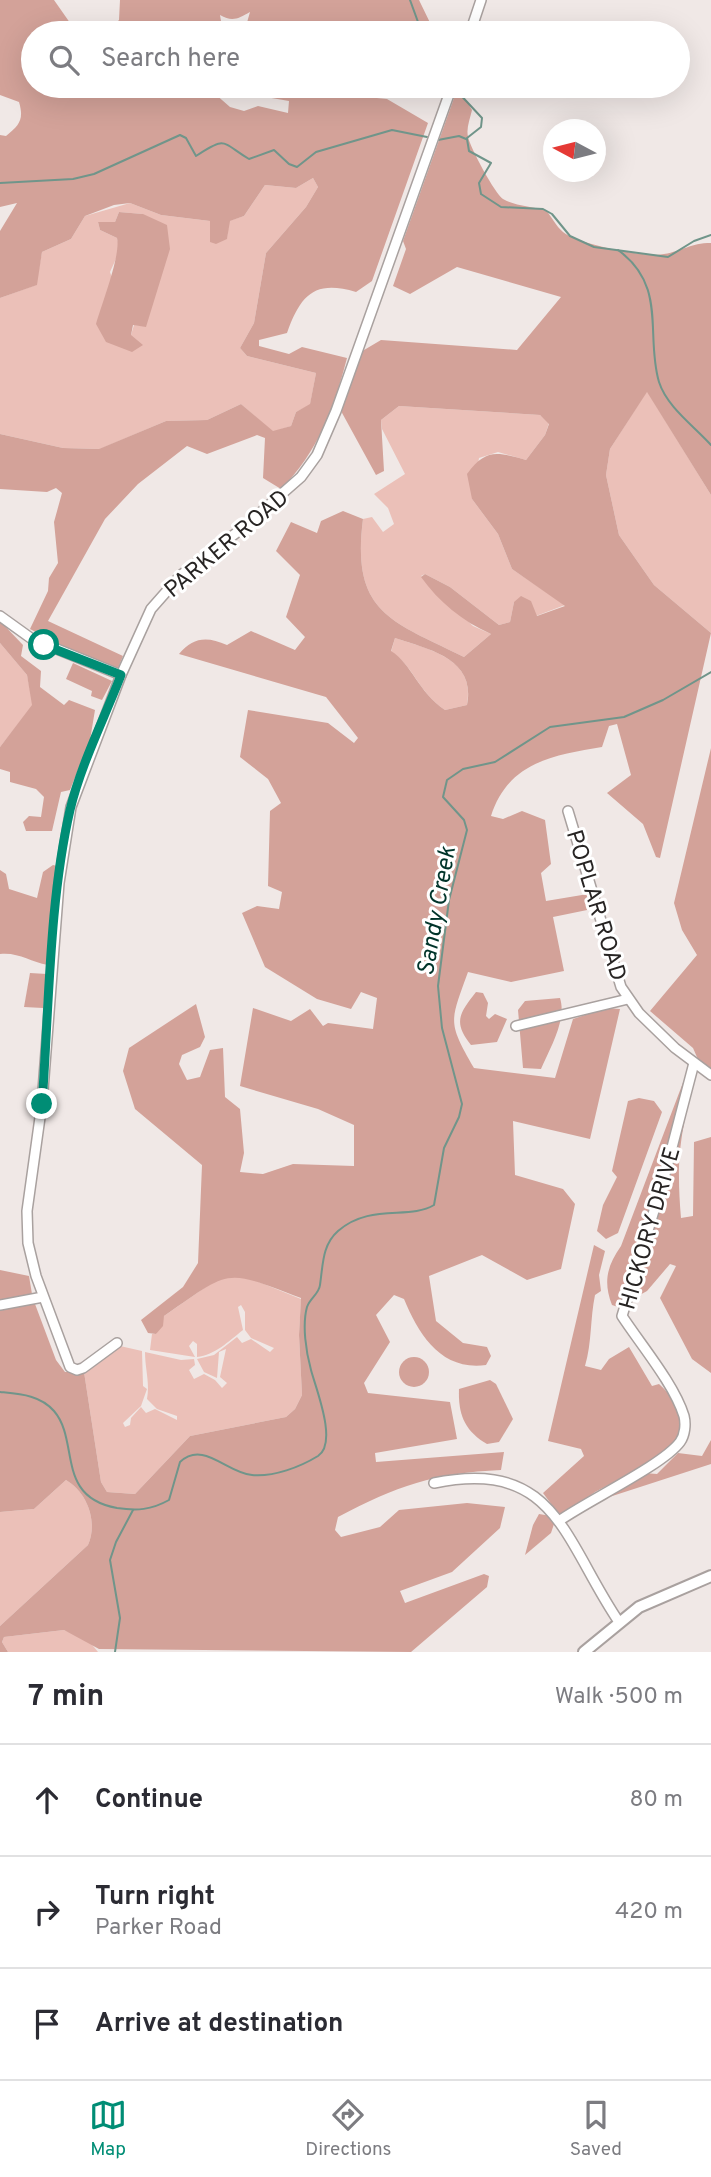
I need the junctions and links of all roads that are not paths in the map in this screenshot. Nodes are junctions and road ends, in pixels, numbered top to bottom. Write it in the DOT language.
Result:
graph roads {
  1 [pos="481,0"];
  2 [pos="474,21"];
  3 [pos="448,98"];
  4 [pos="0,616"];
  5 [pos="121,675"];
  6 [pos="568,811"];
  7 [pos="628,999"];
  8 [pos="516,1026"];
  9 [pos="694,1063"];
  10 [pos="711,1075"];
  11 [pos="43,1297"];
  12 [pos="0,1305"];
  13 [pos="117,1343"];
  14 [pos="434,1483"];
  15 [pos="559,1521"];
  16 [pos="711,1576"];
  17 [pos="619,1622"];
  18 [pos="584,1652"];
  1 -- 2 [label="street"];
  3 -- 5 [label="street, PARKER ROAD"];
  4 -- 5 [label="street"];
  5 -- 11 [label="street, PARKER ROAD"];
  6 -- 7 [label="street, POPLAR ROAD"];
  7 -- 8 [label="street"];
  7 -- 9 [label="street, POPLAR ROAD"];
  9 -- 10 [label="street, POPLAR ROAD"];
  9 -- 15 [label="street, HICKORY DRIVE"];
  11 -- 12 [label="street"];
  11 -- 13 [label="street, PARKER ROAD"];
  14 -- 15 [label="street"];
  15 -- 17 [label="street"];
  16 -- 17 [label="main road"];
  17 -- 18 [label="main road"];
}
